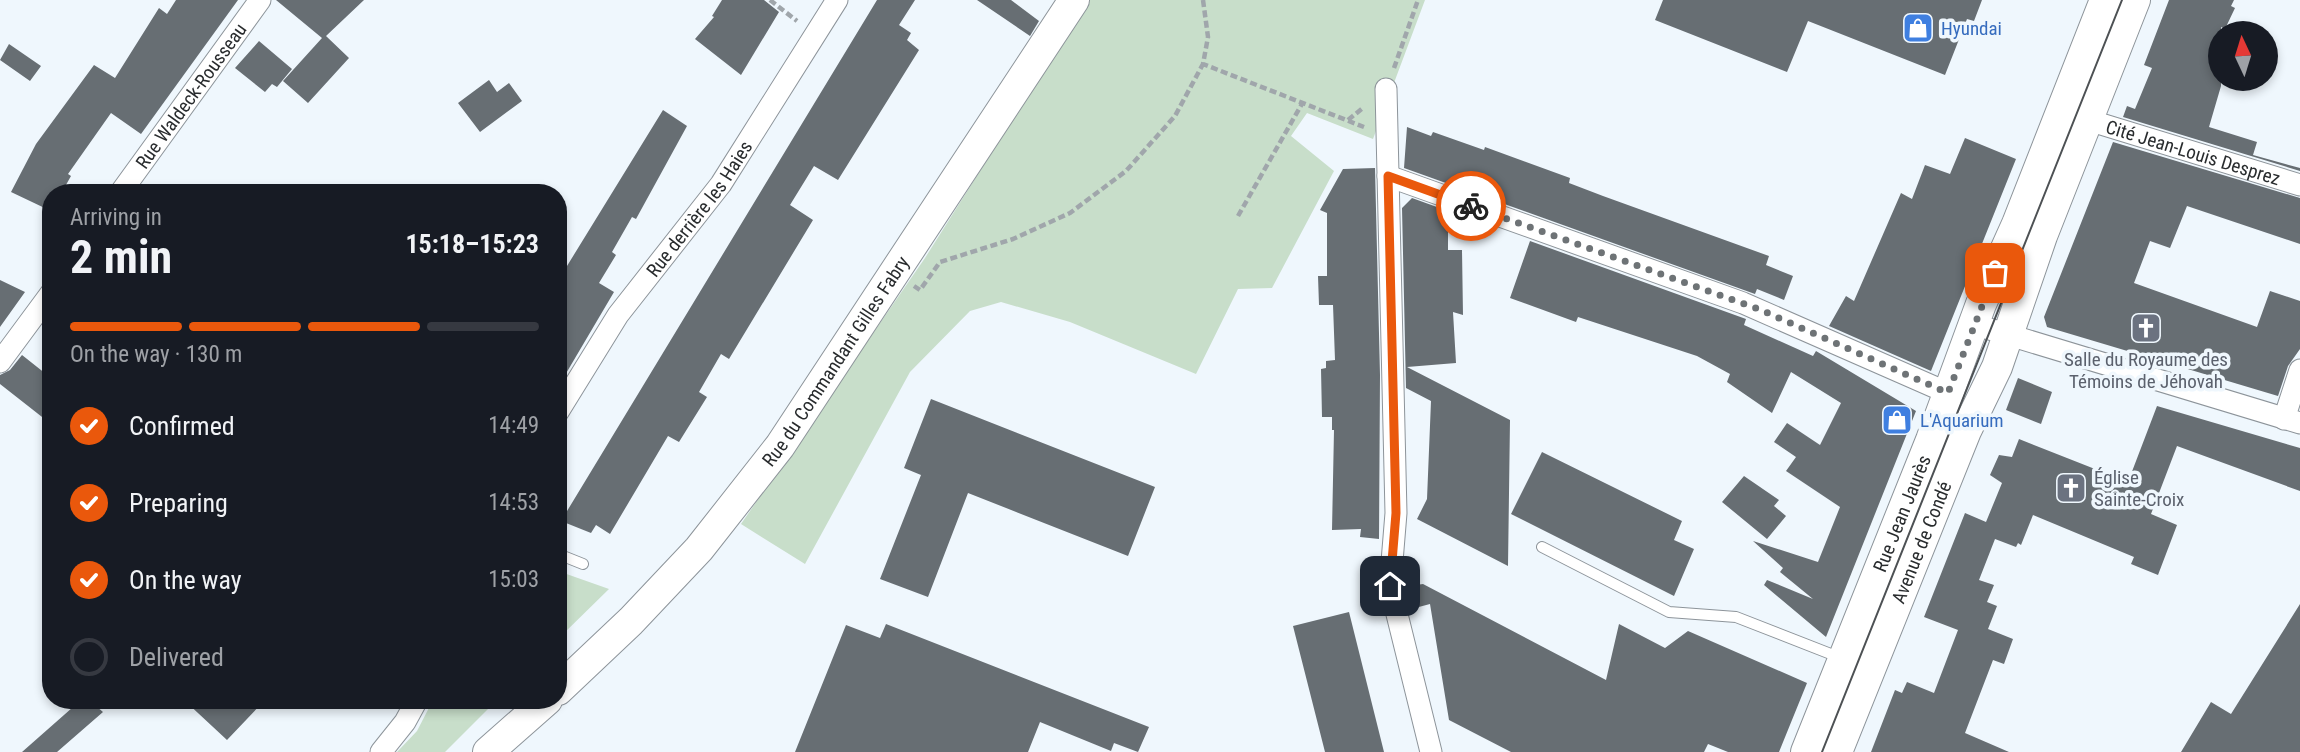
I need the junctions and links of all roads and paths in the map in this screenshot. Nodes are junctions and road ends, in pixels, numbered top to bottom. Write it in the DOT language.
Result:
graph roads {
  1 [pos="260,0"];
  2 [pos="770,0"];
  3 [pos="837,0"];
  4 [pos="1074,0"];
  5 [pos="1203,0"];
  6 [pos="2105,0"];
  7 [pos="2135,0"];
  8 [pos="814,33"];
  9 [pos="1203,64"];
  10 [pos="1386,89"];
  11 [pos="1303,102"];
  12 [pos="2088,120"];
  13 [pos="1387,137"];
  14 [pos="1388,176"];
  15 [pos="127,184"];
  16 [pos="2300,185"];
  17 [pos="1238,216"];
  18 [pos="895,275"];
  19 [pos="42,305"];
  20 [pos="1973,324"];
  21 [pos="2009,336"];
  22 [pos="0,362"];
  23 [pos="2300,370"];
  24 [pos="1948,393"];
  25 [pos="567,397"];
  26 [pos="2292,421"];
  27 [pos="1542,547"];
  28 [pos="567,558"];
  29 [pos="583,564"];
  30 [pos="1844,659"];
  31 [pos="567,681"];
  32 [pos="412,709"];
  33 [pos="537,709"];
  34 [pos="381,752"];
  35 [pos="488,752"];
  36 [pos="1431,752"];
  37 [pos="1806,752"];
  38 [pos="1837,752"];
  1 -- 15 [label="street, Rue Waldeck-Rousseau"];
  2 -- 8 [label="path"];
  3 -- 8 [label="street, Rue derrière les Haies"];
  4 -- 18 [label="main road, Rue du Commandant Gilles Fabry"];
  5 -- 9 [label="path"];
  6 -- 20 [label="main road, Rue Jean Jaurès"];
  7 -- 12 [label="main road"];
  8 -- 25 [label="street, Rue derrière les Haies"];
  9 -- 11 [label="path"];
  9 -- 18 [label="path"];
  10 -- 13 [label="street"];
  11 -- 13 [label="path"];
  11 -- 17 [label="path"];
  12 -- 16 [label="street, Cité Jean-Louis Desprez"];
  12 -- 21 [label="main road"];
  13 -- 14 [label="street"];
  14 -- 24 [label="street"];
  14 -- 36 [label="street"];
  18 -- 31 [label="main road, Rue du Commandant Gilles Fabry"];
  19 -- 22 [label="street"];
  20 -- 21 [label="street"];
  20 -- 24 [label="main road, Rue Jean Jaurès"];
  21 -- 26 [label="street"];
  21 -- 38 [label="main road, Avenue de Condé"];
  23 -- 26 [label="street"];
  24 -- 30 [label="main road, Rue Jean Jaurès"];
  27 -- 30 [label="lane"];
  28 -- 29 [label="lane"];
  30 -- 37 [label="main road, Rue Jean Jaurès"];
  32 -- 34 [label="street"];
  33 -- 35 [label="main road"];
}
